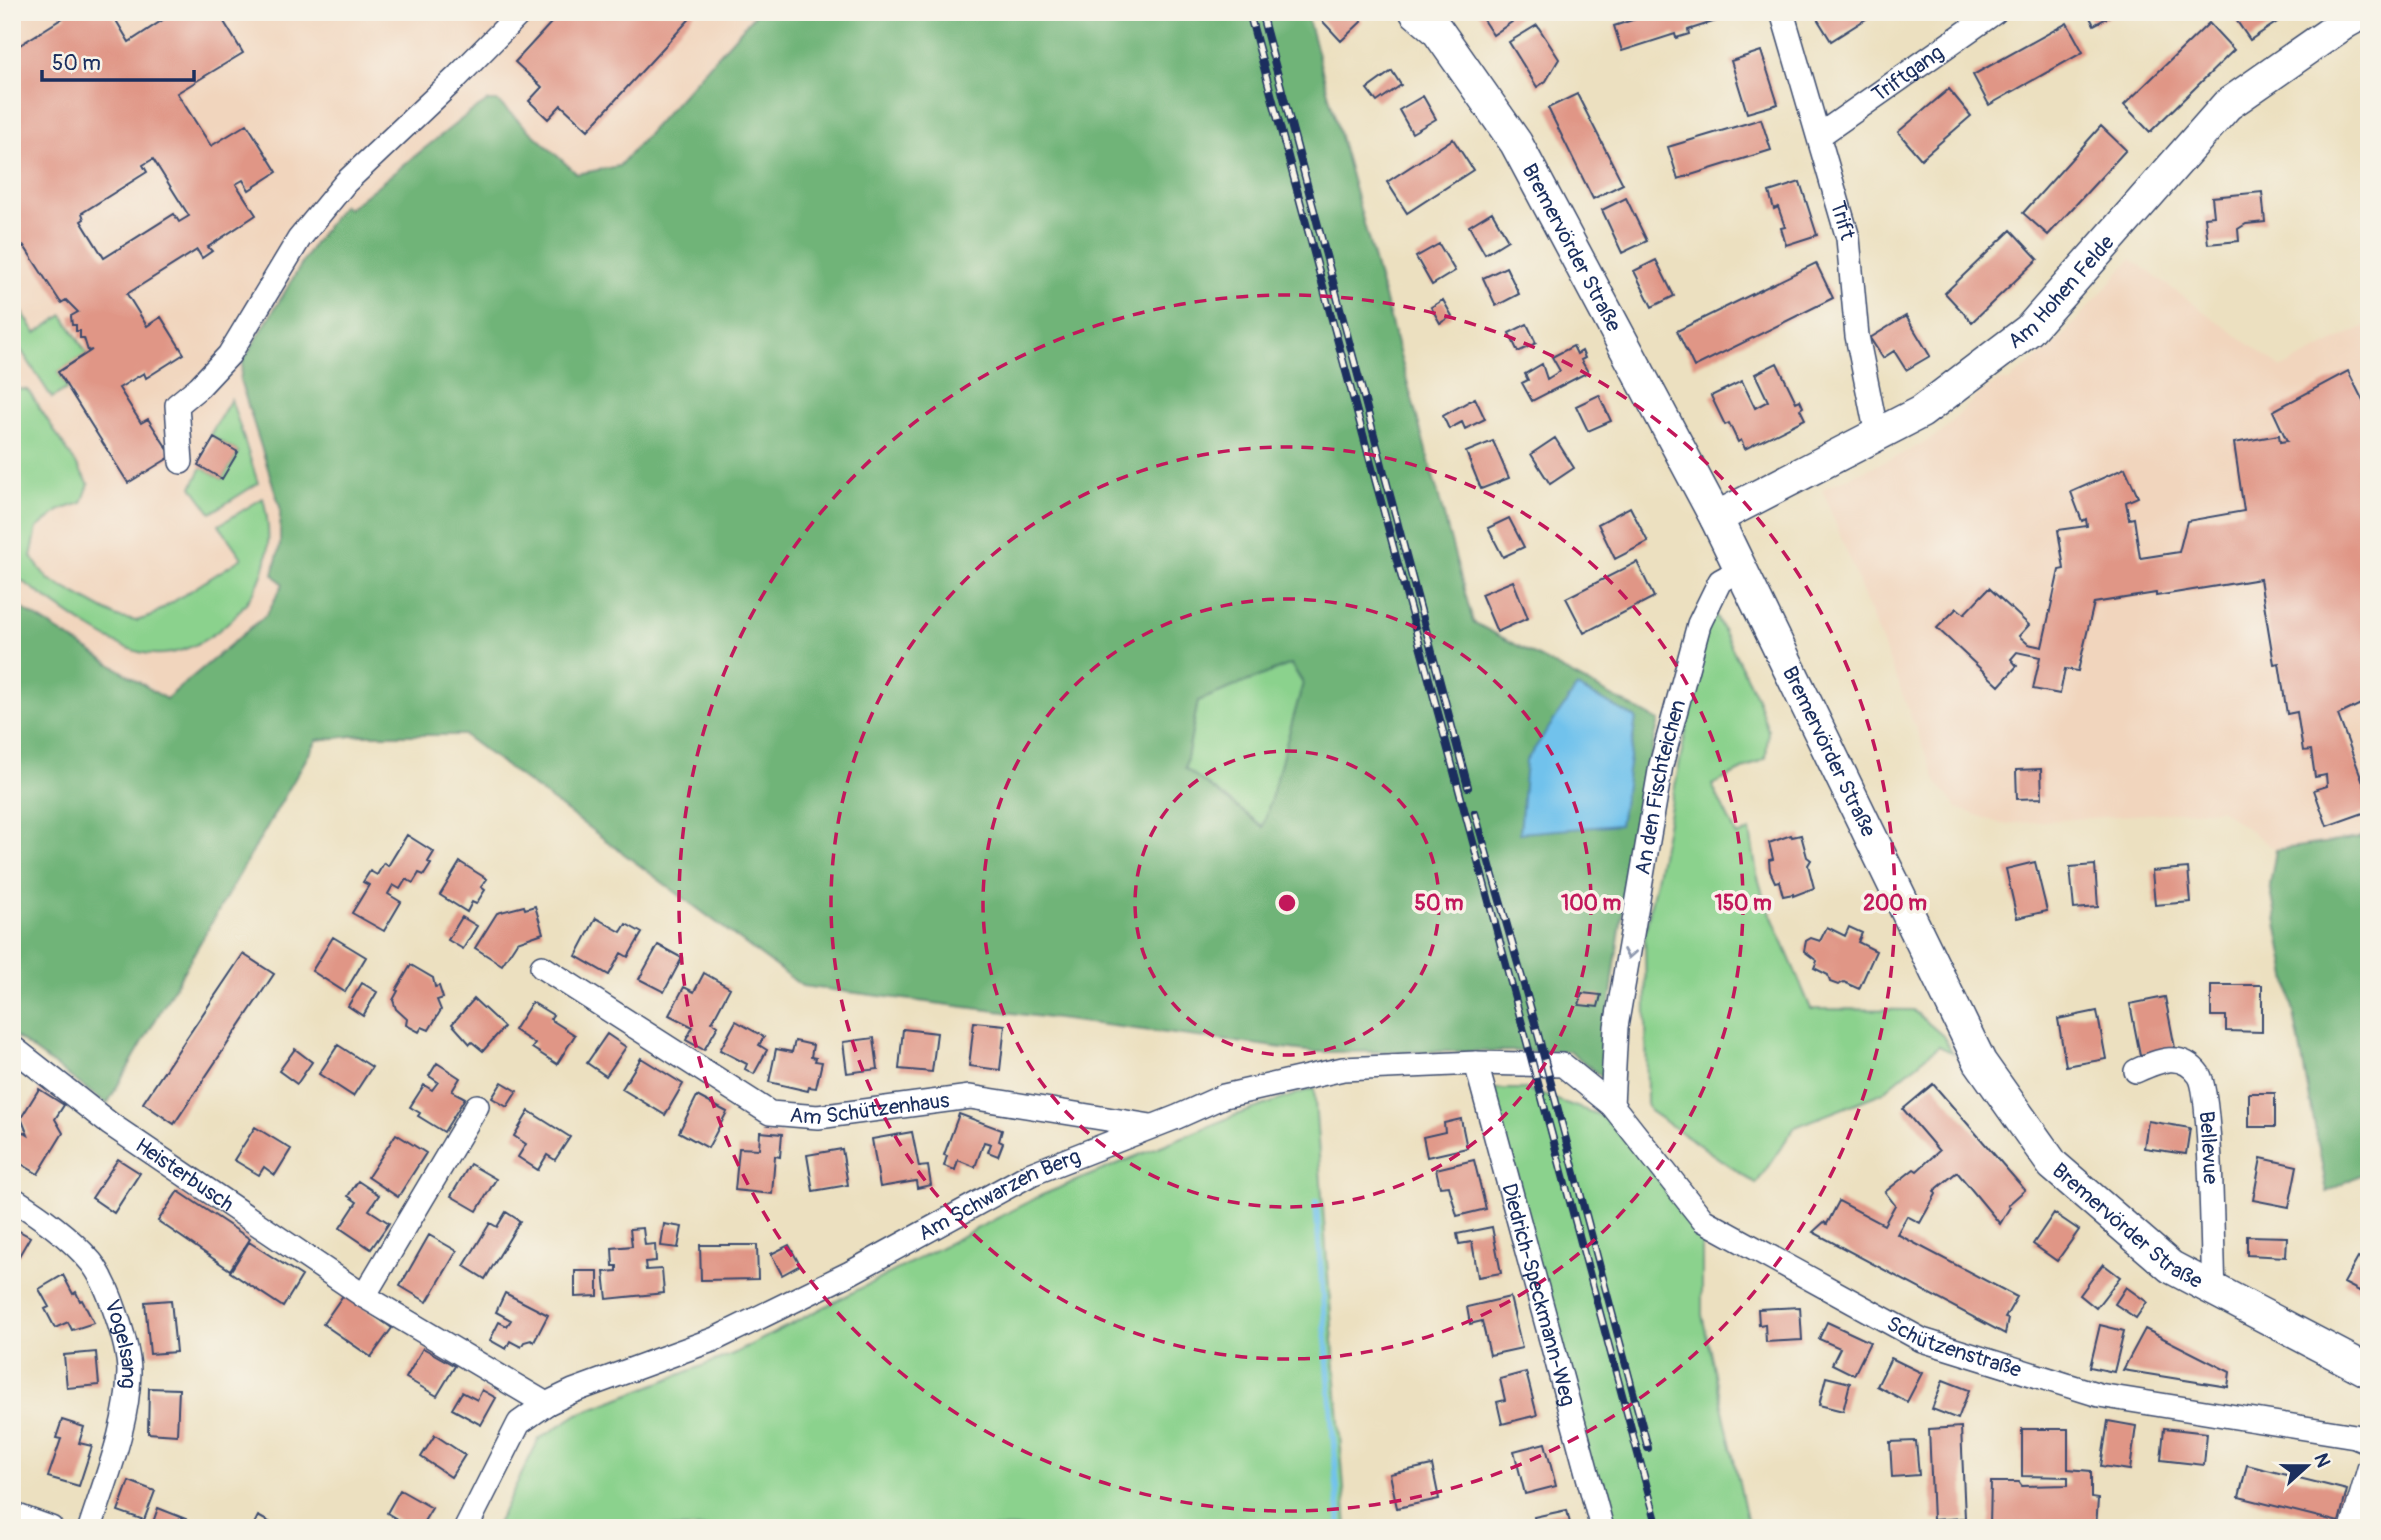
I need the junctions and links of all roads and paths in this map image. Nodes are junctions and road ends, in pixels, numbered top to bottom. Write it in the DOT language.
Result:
graph roads {
  1 [pos="521,12"];
  2 [pos="1416,12"];
  3 [pos="1782,12"];
  4 [pos="1995,12"];
  5 [pos="2364,12"];
  6 [pos="1820,135"];
  7 [pos="1877,435"];
  8 [pos="181,462"];
  9 [pos="1716,518"];
  10 [pos="1730,575"];
  11 [pos="542,967"];
  12 [pos="12,1047"];
  13 [pos="1476,1063"];
  14 [pos="2136,1071"];
  15 [pos="1612,1105"];
  16 [pos="477,1106"];
  17 [pos="1154,1126"];
  18 [pos="12,1198"];
  19 [pos="2214,1290"];
  20 [pos="364,1296"];
  21 [pos="2369,1371"];
  22 [pos="545,1404"];
  23 [pos="2369,1442"];
  24 [pos="2369,1469"];
  25 [pos="12,1514"];
  26 [pos="51,1528"];
  27 [pos="90,1528"];
  28 [pos="466,1528"];
  29 [pos="1602,1528"];
  30 [pos="2352,1528"];
  1 -- 8 [label="street"];
  2 -- 9 [label="main road, Bremervörder Straße"];
  3 -- 6 [label="street, Trift"];
  4 -- 6 [label="street, Triftgang"];
  5 -- 7 [label="main road, Am Hohen Felde"];
  6 -- 7 [label="street, Trift"];
  7 -- 9 [label="main road, Am Hohen Felde"];
  9 -- 10 [label="main road, Bremervörder Straße"];
  10 -- 15 [label="street, An den Fischteichen, one-way"];
  10 -- 19 [label="main road, Bremervörder Straße"];
  11 -- 17 [label="street, Am Schützenhaus"];
  12 -- 20 [label="street, Heisterbusch"];
  13 -- 15 [label="street, Am Schwarzen Berg"];
  13 -- 17 [label="street, Am Schwarzen Berg"];
  13 -- 29 [label="street, Diedrich-Speckmann-Weg"];
  14 -- 19 [label="street, Bellevue"];
  15 -- 23 [label="street, Schützenstraße"];
  16 -- 20 [label="street"];
  17 -- 22 [label="street, Am Schwarzen Berg"];
  18 -- 27 [label="street, Vogelsang"];
  19 -- 21 [label="main road, Bremervörder Straße"];
  20 -- 22 [label="street, Heisterbusch"];
  22 -- 28 [label="street, Am Schwarzen Berg"];
  24 -- 30 [label="street"];
  25 -- 26 [label="street"];
}
